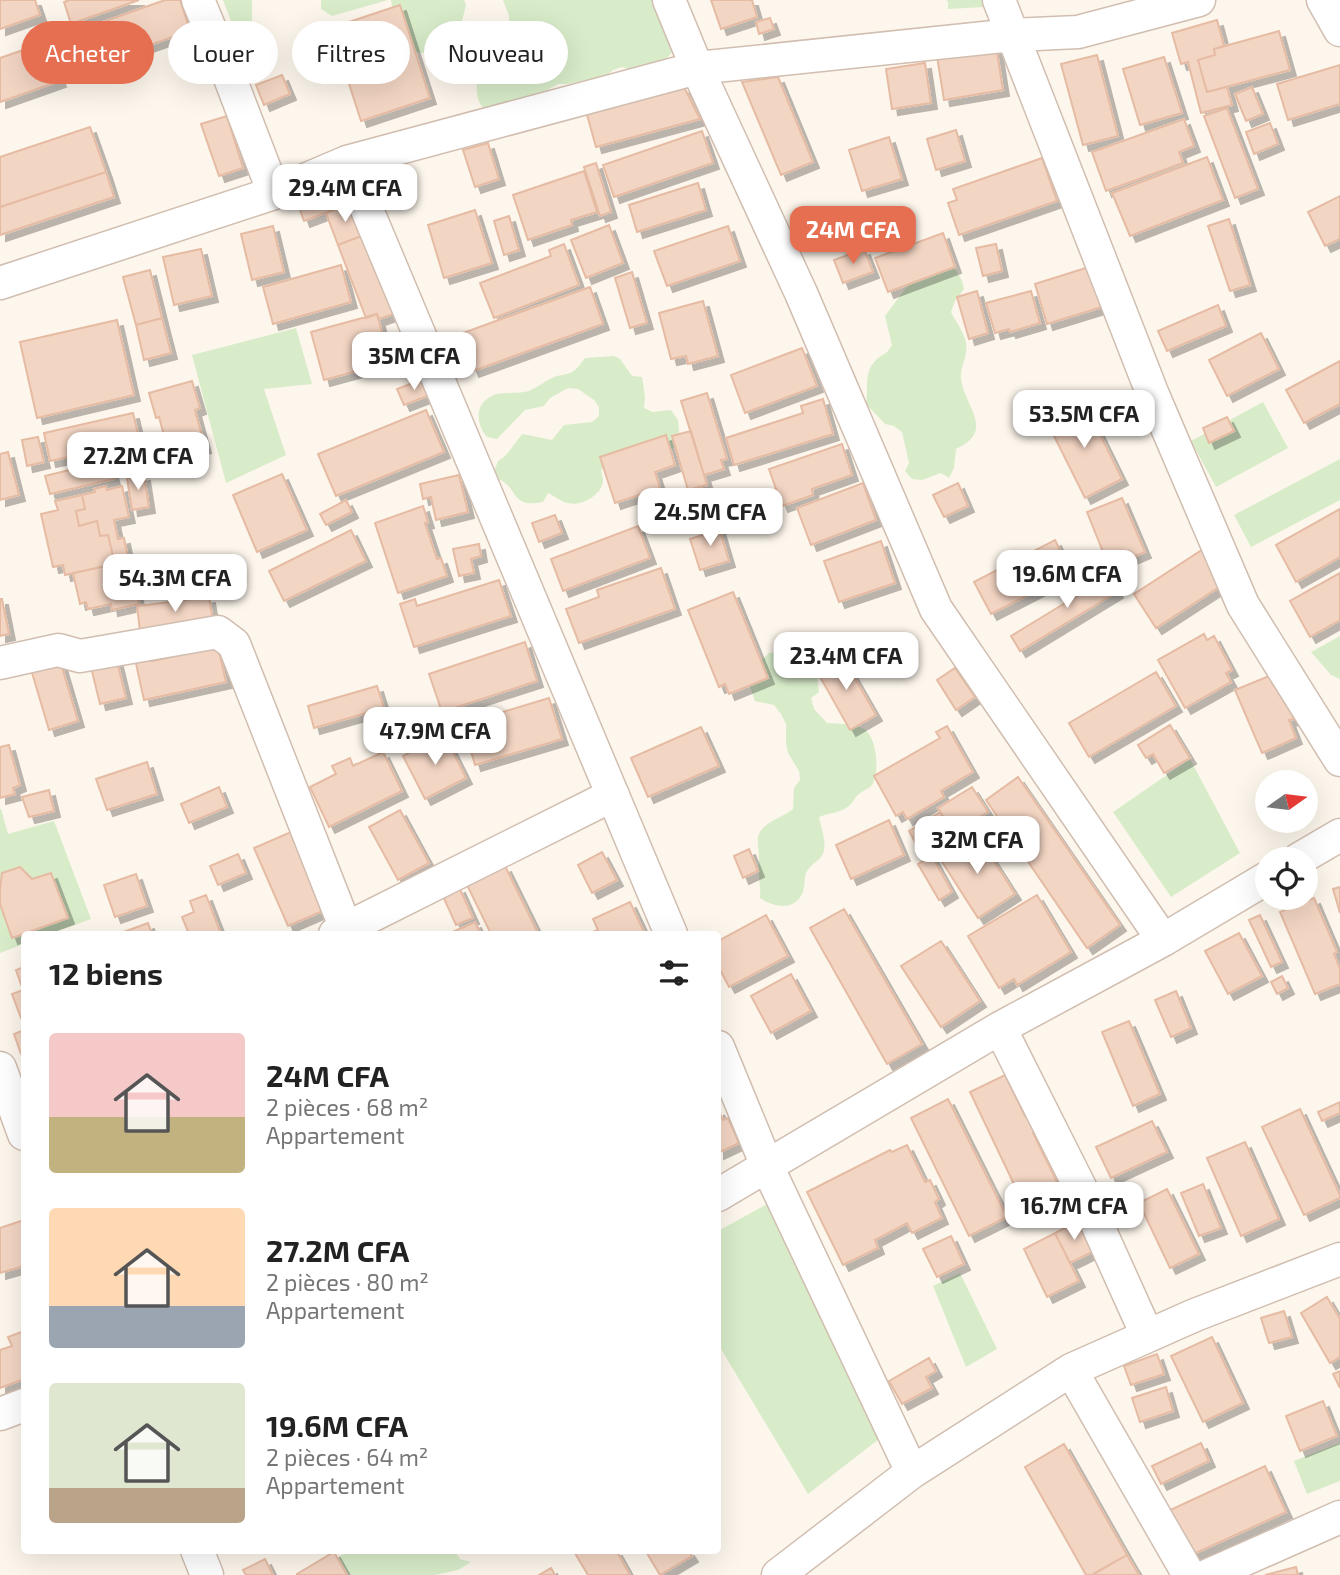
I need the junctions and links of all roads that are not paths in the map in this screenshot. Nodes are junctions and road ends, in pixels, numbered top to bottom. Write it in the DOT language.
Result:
graph roads {
  1 [pos="198,0"];
  2 [pos="669,0"];
  3 [pos="999,0"];
  4 [pos="1199,0"];
  5 [pos="1324,0"];
  6 [pos="1340,30"];
  7 [pos="1013,35"];
  8 [pos="697,68"];
  9 [pos="347,162"];
  10 [pos="274,193"];
  11 [pos="0,283"];
  12 [pos="0,663"];
  13 [pos="1340,761"];
  14 [pos="613,795"];
  15 [pos="1340,835"];
  16 [pos="1318,848"];
  17 [pos="1255,885"];
  18 [pos="340,931"];
  19 [pos="342,931"];
  20 [pos="670,931"];
  21 [pos="1163,940"];
  22 [pos="1000,1028"];
  23 [pos="721,1054"];
  24 [pos="10,1079"];
  25 [pos="21,1122"];
  26 [pos="767,1166"];
  27 [pos="721,1193"];
  28 [pos="1340,1259"];
  29 [pos="1147,1335"];
  30 [pos="1071,1370"];
  31 [pos="21,1406"];
  32 [pos="0,1414"];
  33 [pos="912,1472"];
  34 [pos="1340,1517"];
  35 [pos="199,1554"];
  36 [pos="207,1575"];
  37 [pos="778,1575"];
  38 [pos="1189,1575"];
  39 [pos="1209,1575"];
  1 -- 10 [label="street"];
  2 -- 8 [label="street"];
  3 -- 7 [label="street"];
  4 -- 7 [label="street"];
  5 -- 6 [label="street"];
  7 -- 8 [label="street"];
  7 -- 13 [label="street"];
  8 -- 9 [label="street"];
  8 -- 21 [label="street"];
  9 -- 10 [label="street"];
  9 -- 14 [label="street"];
  10 -- 11 [label="street"];
  12 -- 18 [label="street"];
  14 -- 19 [label="street"];
  14 -- 20 [label="street"];
  15 -- 16 [label="street"];
  17 -- 21 [label="street"];
  21 -- 22 [label="street"];
  22 -- 26 [label="street"];
  22 -- 29 [label="street"];
  23 -- 26 [label="street"];
  24 -- 25 [label="street"];
  26 -- 27 [label="street"];
  26 -- 33 [label="street"];
  28 -- 29 [label="street"];
  29 -- 30 [label="street"];
  30 -- 33 [label="street"];
  30 -- 38 [label="street"];
  31 -- 32 [label="street"];
  33 -- 37 [label="street"];
  34 -- 39 [label="street"];
  35 -- 36 [label="street"];
}
